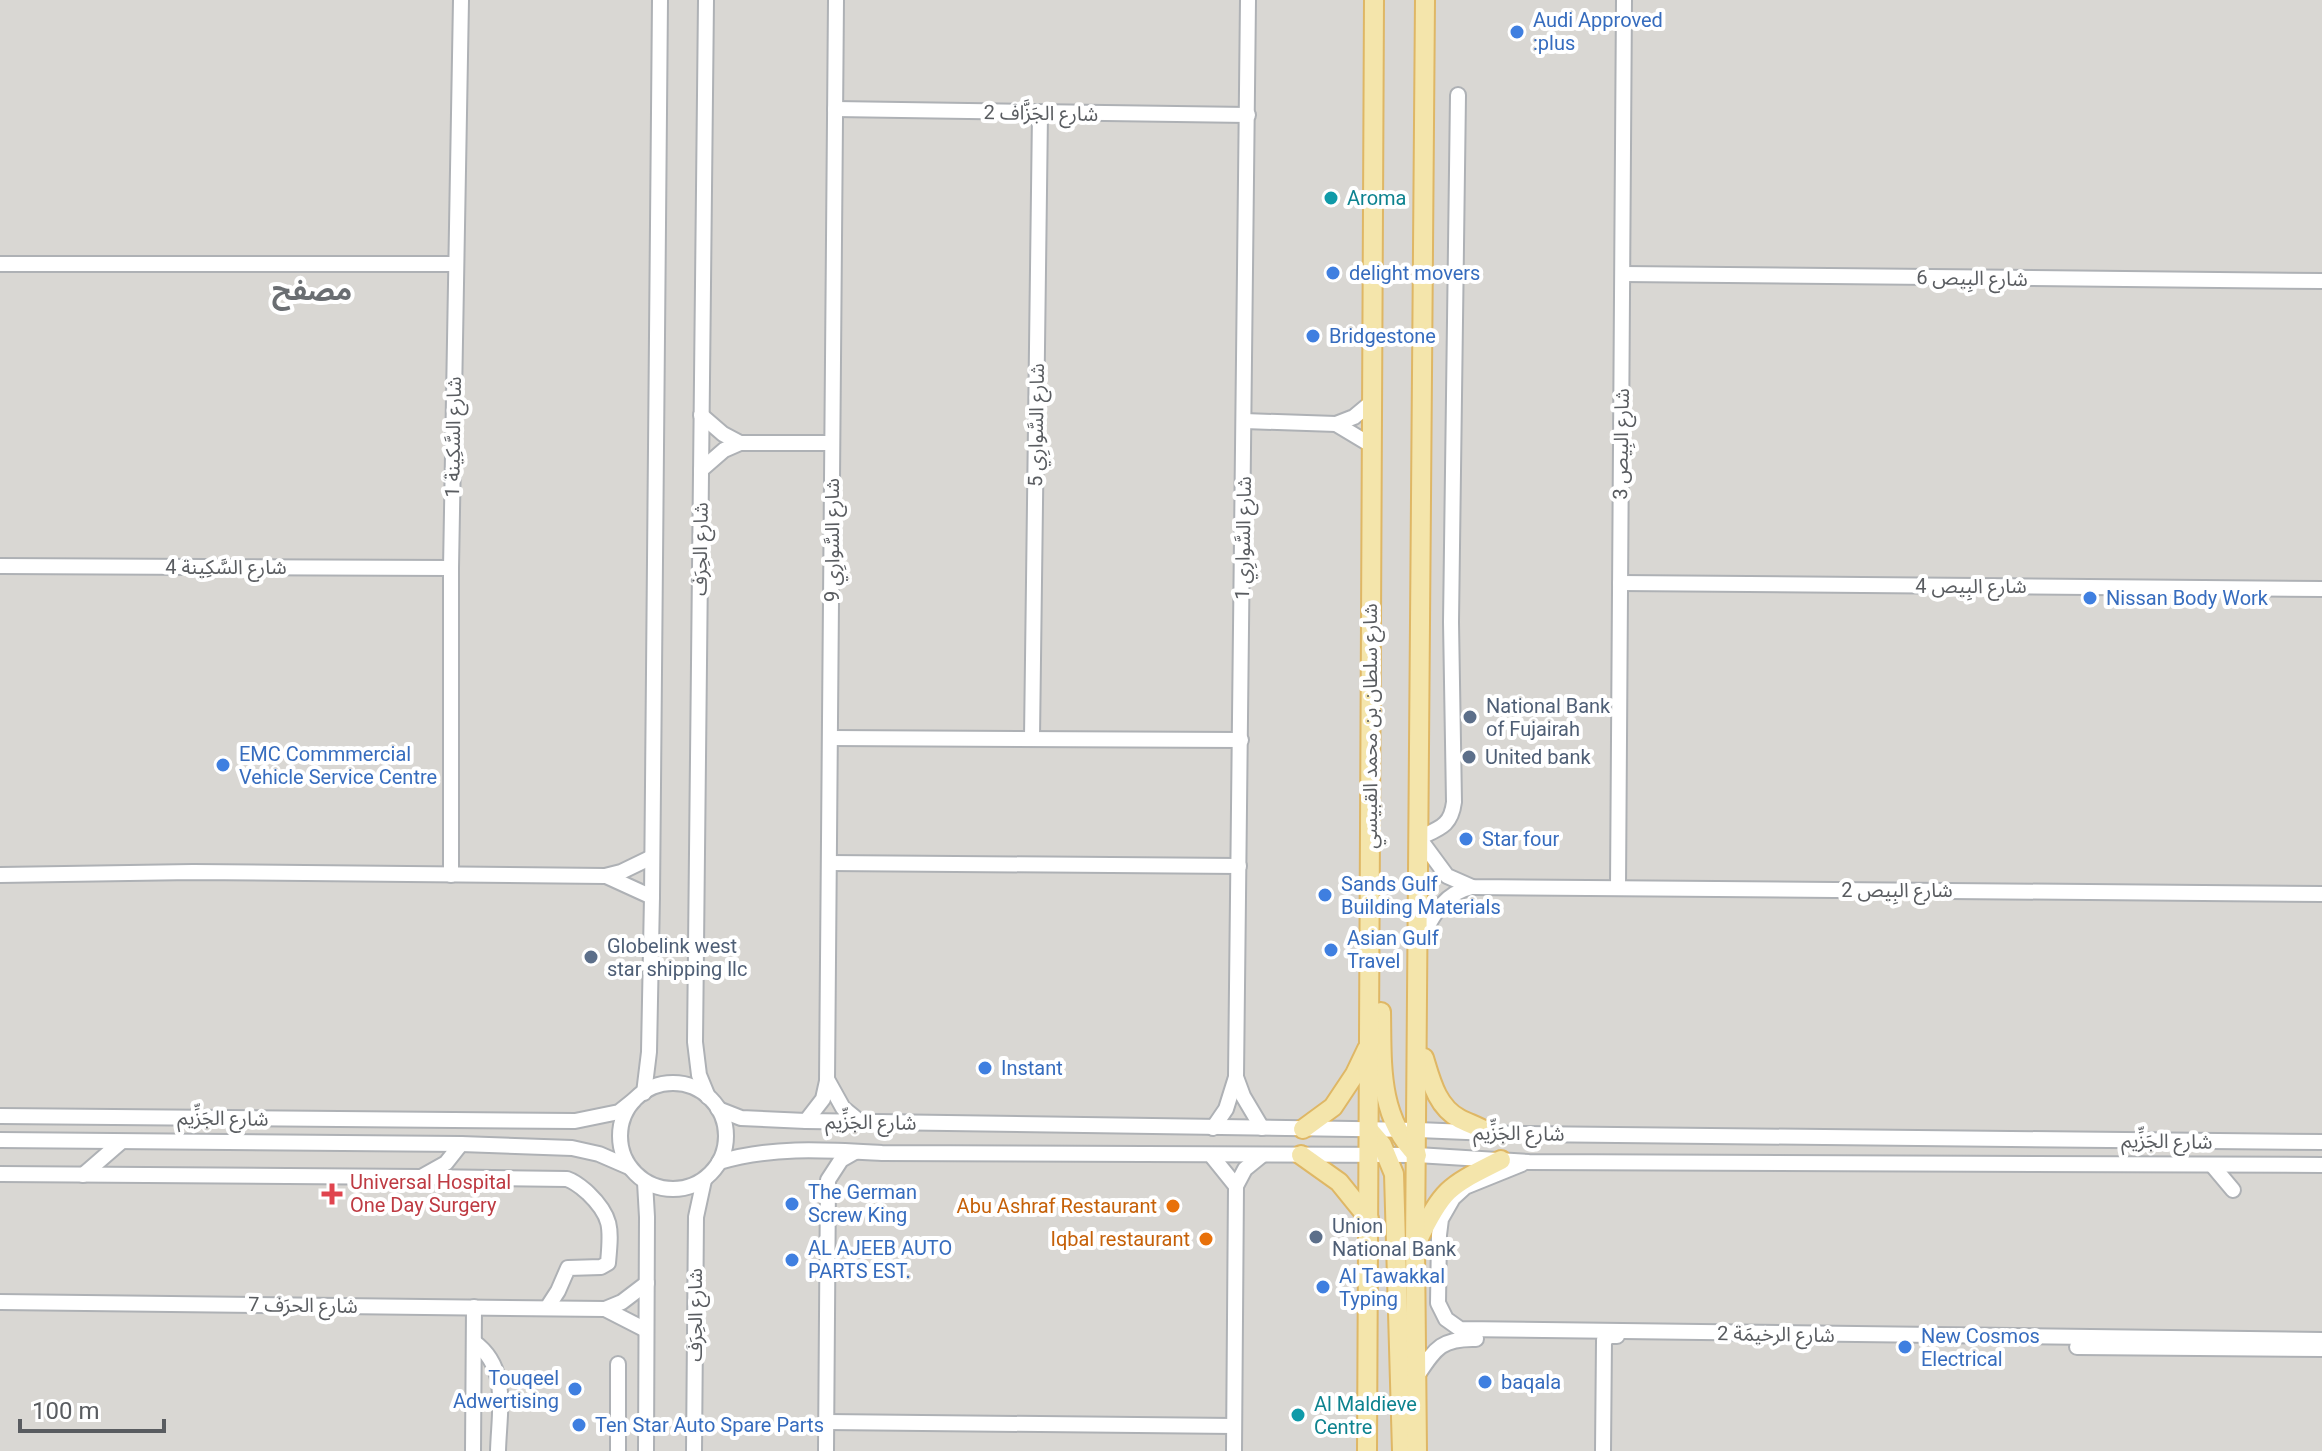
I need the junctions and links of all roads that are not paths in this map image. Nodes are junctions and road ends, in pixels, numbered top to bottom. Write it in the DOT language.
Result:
graph roads {
  1 [pos="461,0"];
  2 [pos="660,0"];
  3 [pos="706,0"];
  4 [pos="836,0"];
  5 [pos="1248,0"];
  6 [pos="1374,0"];
  7 [pos="1425,0"];
  8 [pos="1624,0"];
  9 [pos="1458,95"];
  10 [pos="835,109"];
  11 [pos="1040,113"];
  12 [pos="1248,115"];
  13 [pos="0,264"];
  14 [pos="455,264"];
  15 [pos="1623,274"];
  16 [pos="2322,281"];
  17 [pos="1372,402"];
  18 [pos="701,415"];
  19 [pos="1244,421"];
  20 [pos="1336,424"];
  21 [pos="740,443"];
  22 [pos="832,443"];
  23 [pos="1371,445"];
  24 [pos="701,470"];
  25 [pos="0,566"];
  26 [pos="451,568"];
  27 [pos="1620,583"];
  28 [pos="2322,589"];
  29 [pos="830,738"];
  30 [pos="1032,738"];
  31 [pos="1241,740"];
  32 [pos="1419,838"];
  33 [pos="652,857"];
  34 [pos="829,863"];
  35 [pos="1239,866"];
  36 [pos="0,875"];
  37 [pos="451,875"];
  38 [pos="605,876"];
  39 [pos="1472,887"];
  40 [pos="1618,888"];
  41 [pos="2322,894"];
  42 [pos="652,897"];
  43 [pos="1418,944"];
  44 [pos="1369,950"];
  45 [pos="1418,1036"];
  46 [pos="1369,1046"];
  47 [pos="1236,1077"];
  48 [pos="827,1081"];
  49 [pos="639,1096"];
  50 [pos="708,1097"];
  51 [pos="718,1109"];
  52 [pos="0,1116"];
  53 [pos="806,1121"];
  54 [pos="859,1121"];
  55 [pos="1213,1128"];
  56 [pos="1262,1128"];
  57 [pos="1303,1129"];
  58 [pos="1369,1130"];
  59 [pos="1396,1130"];
  60 [pos="1418,1130"];
  61 [pos="1489,1133"];
  62 [pos="0,1140"];
  63 [pos="121,1142"];
  64 [pos="2322,1142"];
  65 [pos="457,1150"];
  66 [pos="798,1150"];
  67 [pos="855,1152"];
  68 [pos="1211,1155"];
  69 [pos="1301,1155"];
  70 [pos="1379,1155"];
  71 [pos="1417,1155"];
  72 [pos="1261,1156"];
  73 [pos="1501,1160"];
  74 [pos="719,1162"];
  75 [pos="1529,1162"];
  76 [pos="2212,1165"];
  77 [pos="2322,1165"];
  78 [pos="629,1167"];
  79 [pos="0,1174"];
  80 [pos="83,1175"];
  81 [pos="421,1177"];
  82 [pos="453,1178"];
  83 [pos="704,1180"];
  84 [pos="828,1180"];
  85 [pos="645,1182"];
  86 [pos="1236,1186"];
  87 [pos="2233,1190"];
  88 [pos="1369,1219"];
  89 [pos="1415,1246"];
  90 [pos="647,1283"];
  91 [pos="0,1302"];
  92 [pos="474,1307"];
  93 [pos="547,1308"];
  94 [pos="605,1309"];
  95 [pos="646,1330"];
  96 [pos="1608,1337"];
  97 [pos="2322,1340"];
  98 [pos="474,1342"];
  99 [pos="2222,1344"];
  100 [pos="2322,1349"];
  101 [pos="618,1364"];
  102 [pos="1417,1376"];
  103 [pos="827,1422"];
  104 [pos="1234,1426"];
  105 [pos="473,1451"];
  106 [pos="498,1451"];
  107 [pos="618,1451"];
  108 [pos="646,1451"];
  109 [pos="694,1451"];
  110 [pos="826,1451"];
  111 [pos="1234,1451"];
  112 [pos="1367,1451"];
  113 [pos="1402,1451"];
  114 [pos="1417,1451"];
  115 [pos="1603,1451"];
  116 [pos="1611,1451"];
  1 -- 14 [label="street, شارع السَّكِينة 1"];
  2 -- 33 [label="street"];
  3 -- 18 [label="street, شارع الحِرَف"];
  4 -- 10 [label="street, شارع السَّوارِي 9"];
  5 -- 12 [label="street, شارع السَّوارِي 1"];
  6 -- 17 [label="main road, شارع سلطان بن محمد القبيسي"];
  7 -- 32 [label="main road"];
  8 -- 15 [label="street, شارع البِيص 3"];
  9 -- 32 [label="street"];
  10 -- 11 [label="street, شارع الجَزَّاف 2"];
  10 -- 22 [label="street, شارع السَّوارِي 9"];
  11 -- 12 [label="street, شارع الجَزَّاف 2"];
  11 -- 30 [label="street, شارع السَّوارِي 5"];
  12 -- 19 [label="street, شارع السَّوارِي 1"];
  13 -- 14 [label="street"];
  14 -- 26 [label="street, شارع السَّكِينة 1"];
  15 -- 16 [label="street, شارع البِيص 6"];
  15 -- 27 [label="street, شارع البِيص 3"];
  17 -- 20 [label="street"];
  17 -- 23 [label="main road, شارع سلطان بن محمد القبيسي"];
  18 -- 21 [label="street"];
  18 -- 24 [label="street, شارع الحِرَف"];
  19 -- 20 [label="street"];
  19 -- 31 [label="street, شارع السَّوارِي 1"];
  20 -- 23 [label="street"];
  21 -- 22 [label="street"];
  21 -- 24 [label="street"];
  22 -- 29 [label="street, شارع السَّوارِي 9"];
  23 -- 44 [label="main road, شارع سلطان بن محمد القبيسي"];
  24 -- 50 [label="street, شارع الحِرَف"];
  25 -- 26 [label="street, شارع السَّكِينة 4"];
  26 -- 37 [label="street, شارع السَّكِينة 1"];
  27 -- 28 [label="street, شارع البِيص 4"];
  27 -- 40 [label="street, شارع البِيص 3"];
  29 -- 30 [label="street"];
  29 -- 34 [label="street, شارع السَّوارِي 9"];
  30 -- 31 [label="street"];
  31 -- 35 [label="street, شارع السَّوارِي 1"];
  32 -- 39 [label="street"];
  32 -- 43 [label="main road"];
  33 -- 38 [label="street"];
  33 -- 42 [label="street"];
  34 -- 35 [label="street"];
  34 -- 48 [label="street, شارع السَّوارِي 9"];
  35 -- 47 [label="street, شارع السَّوارِي 1"];
  36 -- 37 [label="street"];
  37 -- 38 [label="street"];
  38 -- 42 [label="street"];
  39 -- 40 [label="street, شارع البِيص 2"];
  39 -- 43 [label="street"];
  40 -- 41 [label="street, شارع البِيص 2"];
  42 -- 49 [label="street"];
  43 -- 45 [label="main road"];
  44 -- 46 [label="main road, شارع سلطان بن محمد القبيسي"];
  44 -- 59 [label="main road"];
  45 -- 60 [label="main road"];
  45 -- 61 [label="main road"];
  46 -- 57 [label="main road"];
  46 -- 58 [label="main road, شارع سلطان بن محمد القبيسي"];
  47 -- 55 [label="street, شارع السَّوارِي 1"];
  47 -- 56 [label="street, شارع السَّوارِي 1"];
  48 -- 53 [label="street, شارع السَّوارِي 9"];
  48 -- 54 [label="street"];
  49 -- 50 [label="street"];
  49 -- 52 [label="street, شارع الجَزِّيم"];
  49 -- 78 [label="street"];
  50 -- 51 [label="street"];
  51 -- 53 [label="street, شارع الجَزِّيم"];
  51 -- 74 [label="street"];
  53 -- 54 [label="street, شارع الجَزِّيم"];
  54 -- 55 [label="street, شارع الجَزِّيم"];
  55 -- 56 [label="street, شارع الجَزِّيم"];
  56 -- 57 [label="street, شارع الجَزِّيم"];
  57 -- 58 [label="street, شارع الجَزِّيم"];
  58 -- 59 [label="street, شارع الجَزِّيم"];
  58 -- 70 [label="main road, شارع سلطان بن محمد القبيسي"];
  59 -- 60 [label="street, شارع الجَزِّيم"];
  59 -- 71 [label="main road"];
  60 -- 61 [label="street, شارع الجَزِّيم"];
  60 -- 71 [label="main road"];
  61 -- 64 [label="street, شارع الجَزِّيم"];
  62 -- 63 [label="street, شارع الجَزِّيم"];
  63 -- 65 [label="street, شارع الجَزِّيم"];
  63 -- 80 [label="street"];
  65 -- 78 [label="street, شارع الجَزِّيم"];
  65 -- 81 [label="street"];
  65 -- 82 [label="street"];
  66 -- 67 [label="street, شارع الجَزِّيم"];
  66 -- 74 [label="street, شارع الجَزِّيم"];
  66 -- 84 [label="street"];
  67 -- 68 [label="street, شارع الجَزِّيم"];
  67 -- 84 [label="street"];
  68 -- 72 [label="street, شارع الجَزِّيم"];
  68 -- 86 [label="street"];
  69 -- 70 [label="street, شارع الجَزِّيم"];
  69 -- 72 [label="street, شارع الجَزِّيم"];
  69 -- 88 [label="main road"];
  70 -- 71 [label="street, شارع الجَزِّيم"];
  70 -- 88 [label="main road, شارع سلطان بن محمد القبيسي"];
  70 -- 113 [label="main road"];
  71 -- 73 [label="street, شارع الجَزِّيم"];
  71 -- 89 [label="main road"];
  72 -- 86 [label="street"];
  73 -- 75 [label="street, شارع الجَزِّيم"];
  73 -- 89 [label="main road"];
  74 -- 83 [label="street"];
  75 -- 76 [label="street, شارع الجَزِّيم"];
  75 -- 96 [label="street, شارع الرخيمَة 2"];
  76 -- 77 [label="street, شارع الجَزِّيم"];
  76 -- 87 [label="street"];
  78 -- 85 [label="street"];
  79 -- 80 [label="street"];
  80 -- 81 [label="street"];
  81 -- 82 [label="street"];
  82 -- 93 [label="street"];
  83 -- 85 [label="street"];
  83 -- 109 [label="street, شارع الحِرَف"];
  84 -- 103 [label="street"];
  85 -- 90 [label="street"];
  86 -- 104 [label="street"];
  88 -- 112 [label="main road, شارع سلطان بن محمد القبيسي"];
  89 -- 102 [label="main road"];
  90 -- 94 [label="street"];
  90 -- 95 [label="street"];
  91 -- 92 [label="street, شارع الحرَف 7"];
  92 -- 93 [label="street, شارع الحرَف 7"];
  92 -- 98 [label="street"];
  93 -- 94 [label="street, شارع الحرَف 7"];
  94 -- 95 [label="street, شارع الحرَف 7"];
  95 -- 108 [label="street"];
  96 -- 99 [label="street, شارع الرخيمَة 2"];
  96 -- 99 [label="street, شارع الرخيمَة 2"];
  96 -- 102 [label="street, شارع الرخيمَة 2"];
  96 -- 115 [label="street"];
  96 -- 116 [label="street"];
  97 -- 99 [label="street, شارع الرخيمَة 2"];
  98 -- 105 [label="street"];
  98 -- 106 [label="street"];
  99 -- 100 [label="street, شارع الرخيمَة 2"];
  101 -- 107 [label="street"];
  102 -- 114 [label="main road"];
  103 -- 104 [label="street"];
  103 -- 110 [label="street"];
  104 -- 111 [label="street"];
}
